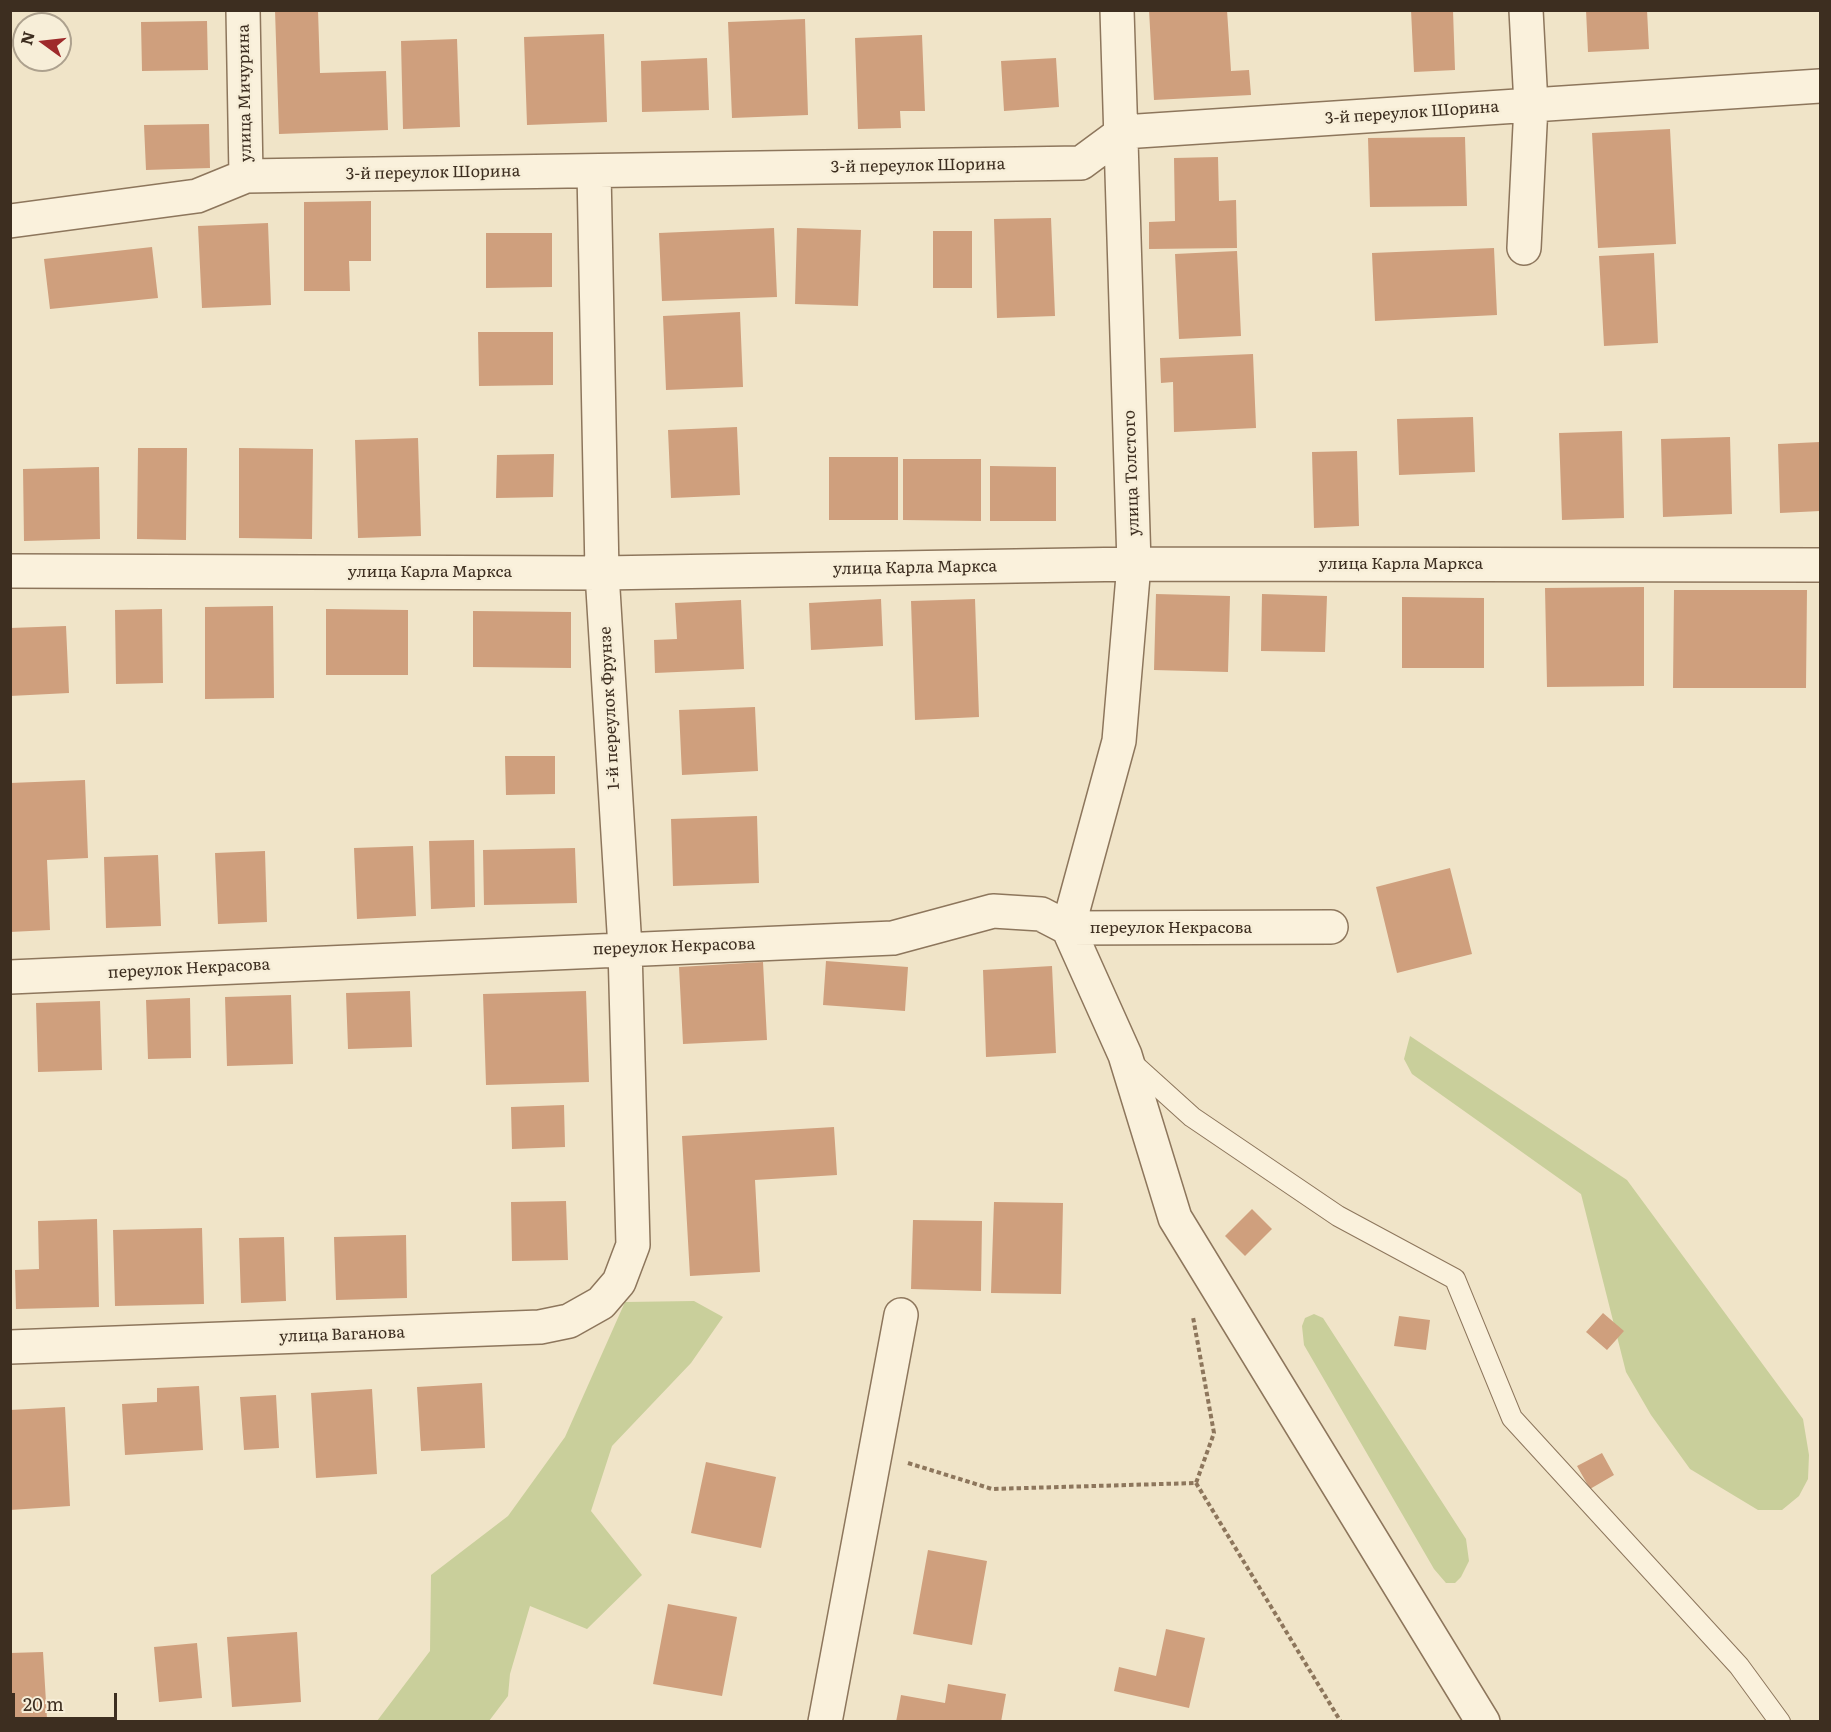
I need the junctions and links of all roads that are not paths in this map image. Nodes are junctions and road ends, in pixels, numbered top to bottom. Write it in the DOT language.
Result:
graph roads {
  1 [pos="243,10"];
  2 [pos="1117,10"];
  3 [pos="1526,10"];
  4 [pos="1821,86"];
  5 [pos="1531,105"];
  6 [pos="1123,132"];
  7 [pos="594,171"];
  8 [pos="246,176"];
  9 [pos="10,221"];
  10 [pos="1524,248"];
  11 [pos="1134,564"];
  12 [pos="1821,565"];
  13 [pos="10,571"];
  14 [pos="602,573"];
  15 [pos="1331,927"];
  16 [pos="1068,928"];
  17 [pos="625,948"];
  18 [pos="10,977"];
  19 [pos="1125,1056"];
  20 [pos="633,1245"];
  21 [pos="901,1315"];
  22 [pos="10,1347"];
  23 [pos="825,1722"];
  24 [pos="1483,1722"];
  25 [pos="1780,1722"];
  1 -- 8 [label="street, улица Мичурина"];
  2 -- 6 [label="street, улица Толстого"];
  3 -- 5 [label="street"];
  4 -- 5 [label="street, 3-й переулок Шорина"];
  5 -- 6 [label="street, 3-й переулок Шорина"];
  5 -- 10 [label="street"];
  6 -- 7 [label="street, 3-й переулок Шорина"];
  6 -- 11 [label="street, улица Толстого"];
  7 -- 8 [label="street, 3-й переулок Шорина"];
  7 -- 14 [label="street, 1-й переулок Фрунзе"];
  8 -- 9 [label="street, 3-й переулок Шорина"];
  11 -- 12 [label="street, улица Карла Маркса"];
  11 -- 14 [label="street, улица Карла Маркса"];
  11 -- 16 [label="street, улица Толстого"];
  13 -- 14 [label="street, улица Карла Маркса"];
  14 -- 17 [label="street, 1-й переулок Фрунзе"];
  15 -- 16 [label="street, переулок Некрасова"];
  16 -- 17 [label="street, переулок Некрасова"];
  16 -- 19 [label="street"];
  17 -- 18 [label="street, переулок Некрасова"];
  17 -- 20 [label="street, 1-й переулок Фрунзе"];
  19 -- 24 [label="street"];
  19 -- 25 [label="lane"];
  20 -- 22 [label="street, улица Ваганова"];
  21 -- 23 [label="street"];
}
